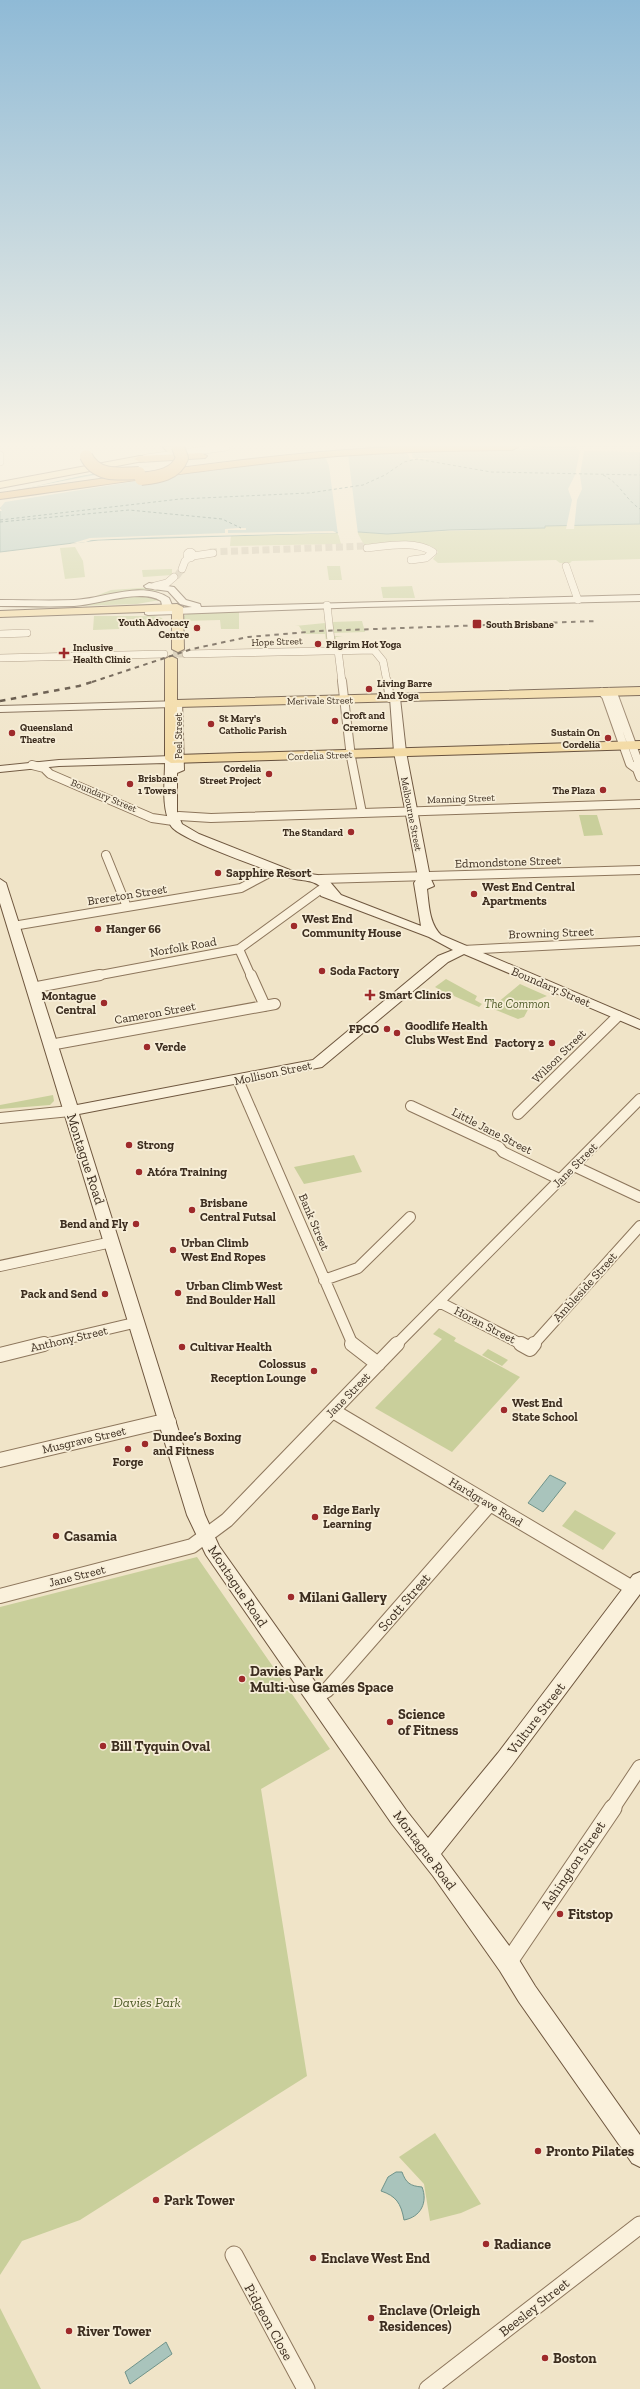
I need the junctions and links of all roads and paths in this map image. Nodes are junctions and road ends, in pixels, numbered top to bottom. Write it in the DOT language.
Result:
graph roads {
  1 [pos="187,558"];
  2 [pos="422,558"];
  3 [pos="411,560"];
  4 [pos="566,566"];
  5 [pos="180,569"];
  6 [pos="171,590"];
  7 [pos="640,597"];
  8 [pos="578,599"];
  9 [pos="166,601"];
  10 [pos="3,602"];
  11 [pos="327,605"];
  12 [pos="197,606"];
  13 [pos="252,608"];
  14 [pos="91,612"];
  15 [pos="148,612"];
  16 [pos="0,614"];
  17 [pos="27,633"];
  18 [pos="0,634"];
  19 [pos="335,650"];
  20 [pos="369,650"];
  21 [pos="175,654"];
  22 [pos="0,658"];
  23 [pos="640,691"];
  24 [pos="606,692"];
  25 [pos="392,698"];
  26 [pos="344,699"];
  27 [pos="174,704"];
  28 [pos="0,709"];
  29 [pos="632,745"];
  30 [pos="400,752"];
  31 [pos="351,753"];
  32 [pos="174,759"];
  33 [pos="69,762"];
  34 [pos="32,765"];
  35 [pos="0,769"];
  36 [pos="639,773"];
  37 [pos="62,778"];
  38 [pos="640,804"];
  39 [pos="411,811"];
  40 [pos="362,813"];
  41 [pos="177,819"];
  42 [pos="106,855"];
  43 [pos="267,867"];
  44 [pos="640,870"];
  45 [pos="424,877"];
  46 [pos="0,883"];
  47 [pos="321,884"];
  48 [pos="127,907"];
  49 [pos="425,914"];
  50 [pos="391,919"];
  51 [pos="13,926"];
  52 [pos="432,934"];
  53 [pos="640,941"];
  54 [pos="239,950"];
  55 [pos="463,950"];
  56 [pos="32,988"];
  57 [pos="618,1016"];
  58 [pos="640,1025"];
  59 [pos="50,1045"];
  60 [pos="238,1080"];
  61 [pos="640,1099"];
  62 [pos="411,1106"];
  63 [pos="70,1111"];
  64 [pos="518,1114"];
  65 [pos="0,1118"];
  66 [pos="574,1166"];
  67 [pos="561,1180"];
  68 [pos="640,1197"];
  69 [pos="410,1217"];
  70 [pos="640,1226"];
  71 [pos="112,1242"];
  72 [pos="0,1266"];
  73 [pos="324,1280"];
  74 [pos="439,1302"];
  75 [pos="138,1322"];
  76 [pos="530,1349"];
  77 [pos="0,1355"];
  78 [pos="378,1364"];
  79 [pos="333,1411"];
  80 [pos="169,1422"];
  81 [pos="0,1460"];
  82 [pos="490,1504"];
  83 [pos="206,1537"];
  84 [pos="638,1587"];
  85 [pos="0,1596"];
  86 [pos="315,1697"];
  87 [pos="640,1768"];
  88 [pos="427,1852"];
  89 [pos="508,1963"];
  90 [pos="640,2155"];
  91 [pos="640,2225"];
  92 [pos="234,2255"];
  93 [pos="306,2389"];
  94 [pos="428,2389"];
  1 -- 5 [label="street"];
  2 -- 3 [label="street"];
  4 -- 8 [label="street"];
  6 -- 9 [label="street"];
  6 -- 9 [label="street"];
  6 -- 9 [label="street"];
  6 -- 12 [label="street"];
  7 -- 8 [label="street"];
  8 -- 11 [label="street"];
  9 -- 10 [label="street"];
  9 -- 12 [label="street"];
  9 -- 13 [label="street"];
  9 -- 14 [label="main road"];
  9 -- 15 [label="street"];
  9 -- 21 [label="main road, Peel Street"];
  11 -- 13 [label="street"];
  11 -- 19 [label="street"];
  12 -- 13 [label="street"];
  14 -- 15 [label="main road"];
  14 -- 16 [label="main road"];
  15 -- 21 [label="main road, Peel Street"];
  17 -- 18 [label="street"];
  19 -- 20 [label="street, Hope Street"];
  19 -- 21 [label="street, Hope Street"];
  19 -- 26 [label="street"];
  20 -- 25 [label="street, Melbourne Street"];
  21 -- 22 [label="street, Hope Street"];
  21 -- 27 [label="main road, Peel Street"];
  23 -- 24 [label="main road, Merivale Street"];
  24 -- 25 [label="main road, Merivale Street"];
  24 -- 29 [label="street"];
  25 -- 26 [label="main road, Merivale Street"];
  25 -- 30 [label="street, Melbourne Street"];
  26 -- 27 [label="main road, Merivale Street"];
  26 -- 31 [label="street"];
  27 -- 28 [label="street, Merivale Street"];
  27 -- 32 [label="main road, Peel Street"];
  29 -- 30 [label="main road, Cordelia Street"];
  29 -- 36 [label="street"];
  30 -- 31 [label="main road, Cordelia Street"];
  30 -- 39 [label="street, Melbourne Street"];
  31 -- 32 [label="main road, Cordelia Street"];
  31 -- 40 [label="street"];
  32 -- 33 [label="street, Cordelia Street"];
  32 -- 41 [label="street, Peel Street"];
  33 -- 34 [label="street, Cordelia Street"];
  33 -- 37 [label="street, Boundary Street"];
  34 -- 35 [label="street, Cordelia Street"];
  34 -- 37 [label="street, Boundary Street"];
  37 -- 41 [label="street, Boundary Street"];
  38 -- 39 [label="street, Manning Street"];
  39 -- 40 [label="street, Manning Street"];
  39 -- 45 [label="street, Melbourne Street"];
  40 -- 41 [label="street, Manning Street"];
  41 -- 43 [label="street"];
  42 -- 48 [label="street"];
  43 -- 47 [label="street"];
  43 -- 48 [label="street, Brereton Street"];
  44 -- 45 [label="street, Edmondstone Street"];
  45 -- 47 [label="street, Edmondstone Street"];
  45 -- 49 [label="street, Melbourne Street"];
  45 -- 55 [label="street, Melbourne Street"];
  46 -- 51 [label="street, Montague Road"];
  47 -- 50 [label="street"];
  47 -- 54 [label="street, Norfolk Road"];
  48 -- 51 [label="street, Brereton Street"];
  49 -- 50 [label="street"];
  49 -- 52 [label="street, Melbourne Street"];
  50 -- 52 [label="street"];
  51 -- 56 [label="street, Montague Road"];
  52 -- 55 [label="street"];
  53 -- 55 [label="street, Browning Street"];
  54 -- 56 [label="street, Norfolk Road"];
  54 -- 59 [label="street, Cameron Street"];
  55 -- 57 [label="street, Boundary Street"];
  55 -- 60 [label="street, Mollison Street"];
  56 -- 59 [label="street, Montague Road"];
  57 -- 58 [label="street, Boundary Street"];
  57 -- 64 [label="street, Wilson Street"];
  59 -- 63 [label="street, Montague Road"];
  60 -- 63 [label="street, Mollison Street"];
  60 -- 73 [label="street, Bank Street"];
  61 -- 66 [label="street, Jane Street"];
  62 -- 67 [label="street, Little Jane Street"];
  63 -- 65 [label="street"];
  63 -- 71 [label="street, Montague Road"];
  66 -- 67 [label="street, Jane Street"];
  66 -- 68 [label="street"];
  67 -- 74 [label="street, Jane Street"];
  69 -- 73 [label="street"];
  70 -- 76 [label="street, Ambleside Street"];
  71 -- 72 [label="street"];
  71 -- 75 [label="street, Montague Road"];
  73 -- 78 [label="street, Bank Street"];
  74 -- 76 [label="street, Horan Street"];
  74 -- 78 [label="street, Jane Street"];
  75 -- 77 [label="street, Anthony Street"];
  75 -- 80 [label="street, Montague Road"];
  78 -- 79 [label="street, Jane Street"];
  79 -- 82 [label="street, Hardgrave Road"];
  79 -- 83 [label="street, Jane Street"];
  80 -- 81 [label="street, Musgrave Street"];
  80 -- 83 [label="street, Montague Road"];
  82 -- 84 [label="street, Hardgrave Road"];
  82 -- 86 [label="street, Scott Street"];
  83 -- 85 [label="street, Jane Street"];
  83 -- 86 [label="street, Montague Road"];
  84 -- 88 [label="street, Vulture Street"];
  86 -- 88 [label="street, Montague Road"];
  87 -- 89 [label="street, Ashington Street"];
  88 -- 89 [label="street, Montague Road"];
  89 -- 90 [label="street, Montague Road"];
  91 -- 94 [label="street, Beesley Street"];
  92 -- 93 [label="street, Pidgeon Close"];
}
